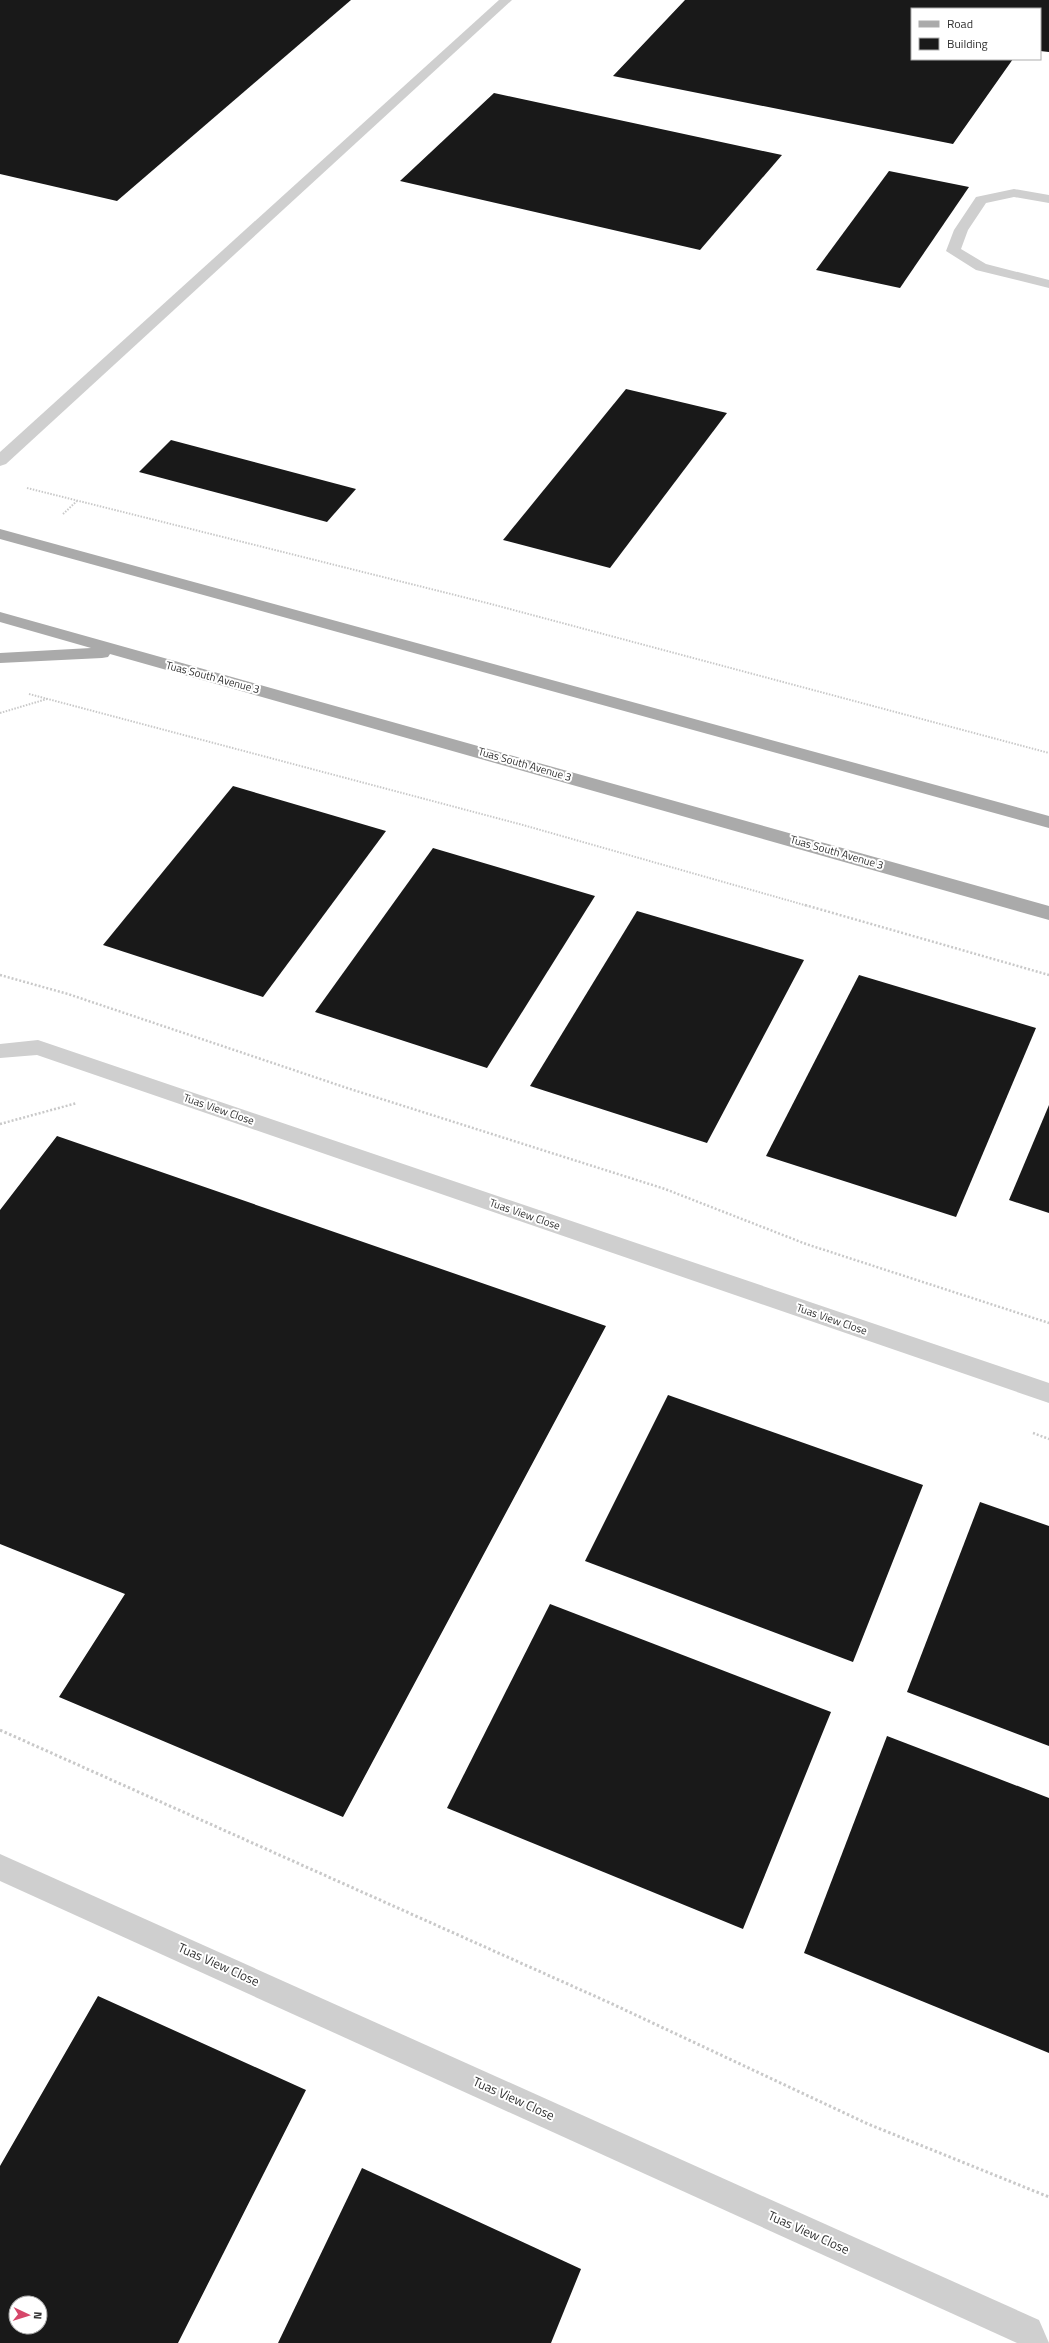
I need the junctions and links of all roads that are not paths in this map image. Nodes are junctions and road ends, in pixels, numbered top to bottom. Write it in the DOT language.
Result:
graph roads {
  1 [pos="506,0"];
  2 [pos="1049,199"];
  3 [pos="1049,284"];
  4 [pos="0,461"];
  5 [pos="0,534"];
  6 [pos="0,616"];
  7 [pos="119,652"];
  8 [pos="0,658"];
  9 [pos="1049,822"];
  10 [pos="1049,913"];
  11 [pos="0,1051"];
  12 [pos="1049,1393"];
  13 [pos="0,1867"];
  14 [pos="1037,2337"];
  1 -- 4 [label="street"];
  2 -- 3 [label="street"];
  5 -- 9 [label="main road"];
  6 -- 7 [label="main road, Tuas South Avenue 3"];
  7 -- 8 [label="main road"];
  7 -- 10 [label="main road, Tuas South Avenue 3"];
  11 -- 12 [label="street, Tuas View Close"];
  13 -- 14 [label="street, Tuas View Close"];
}
